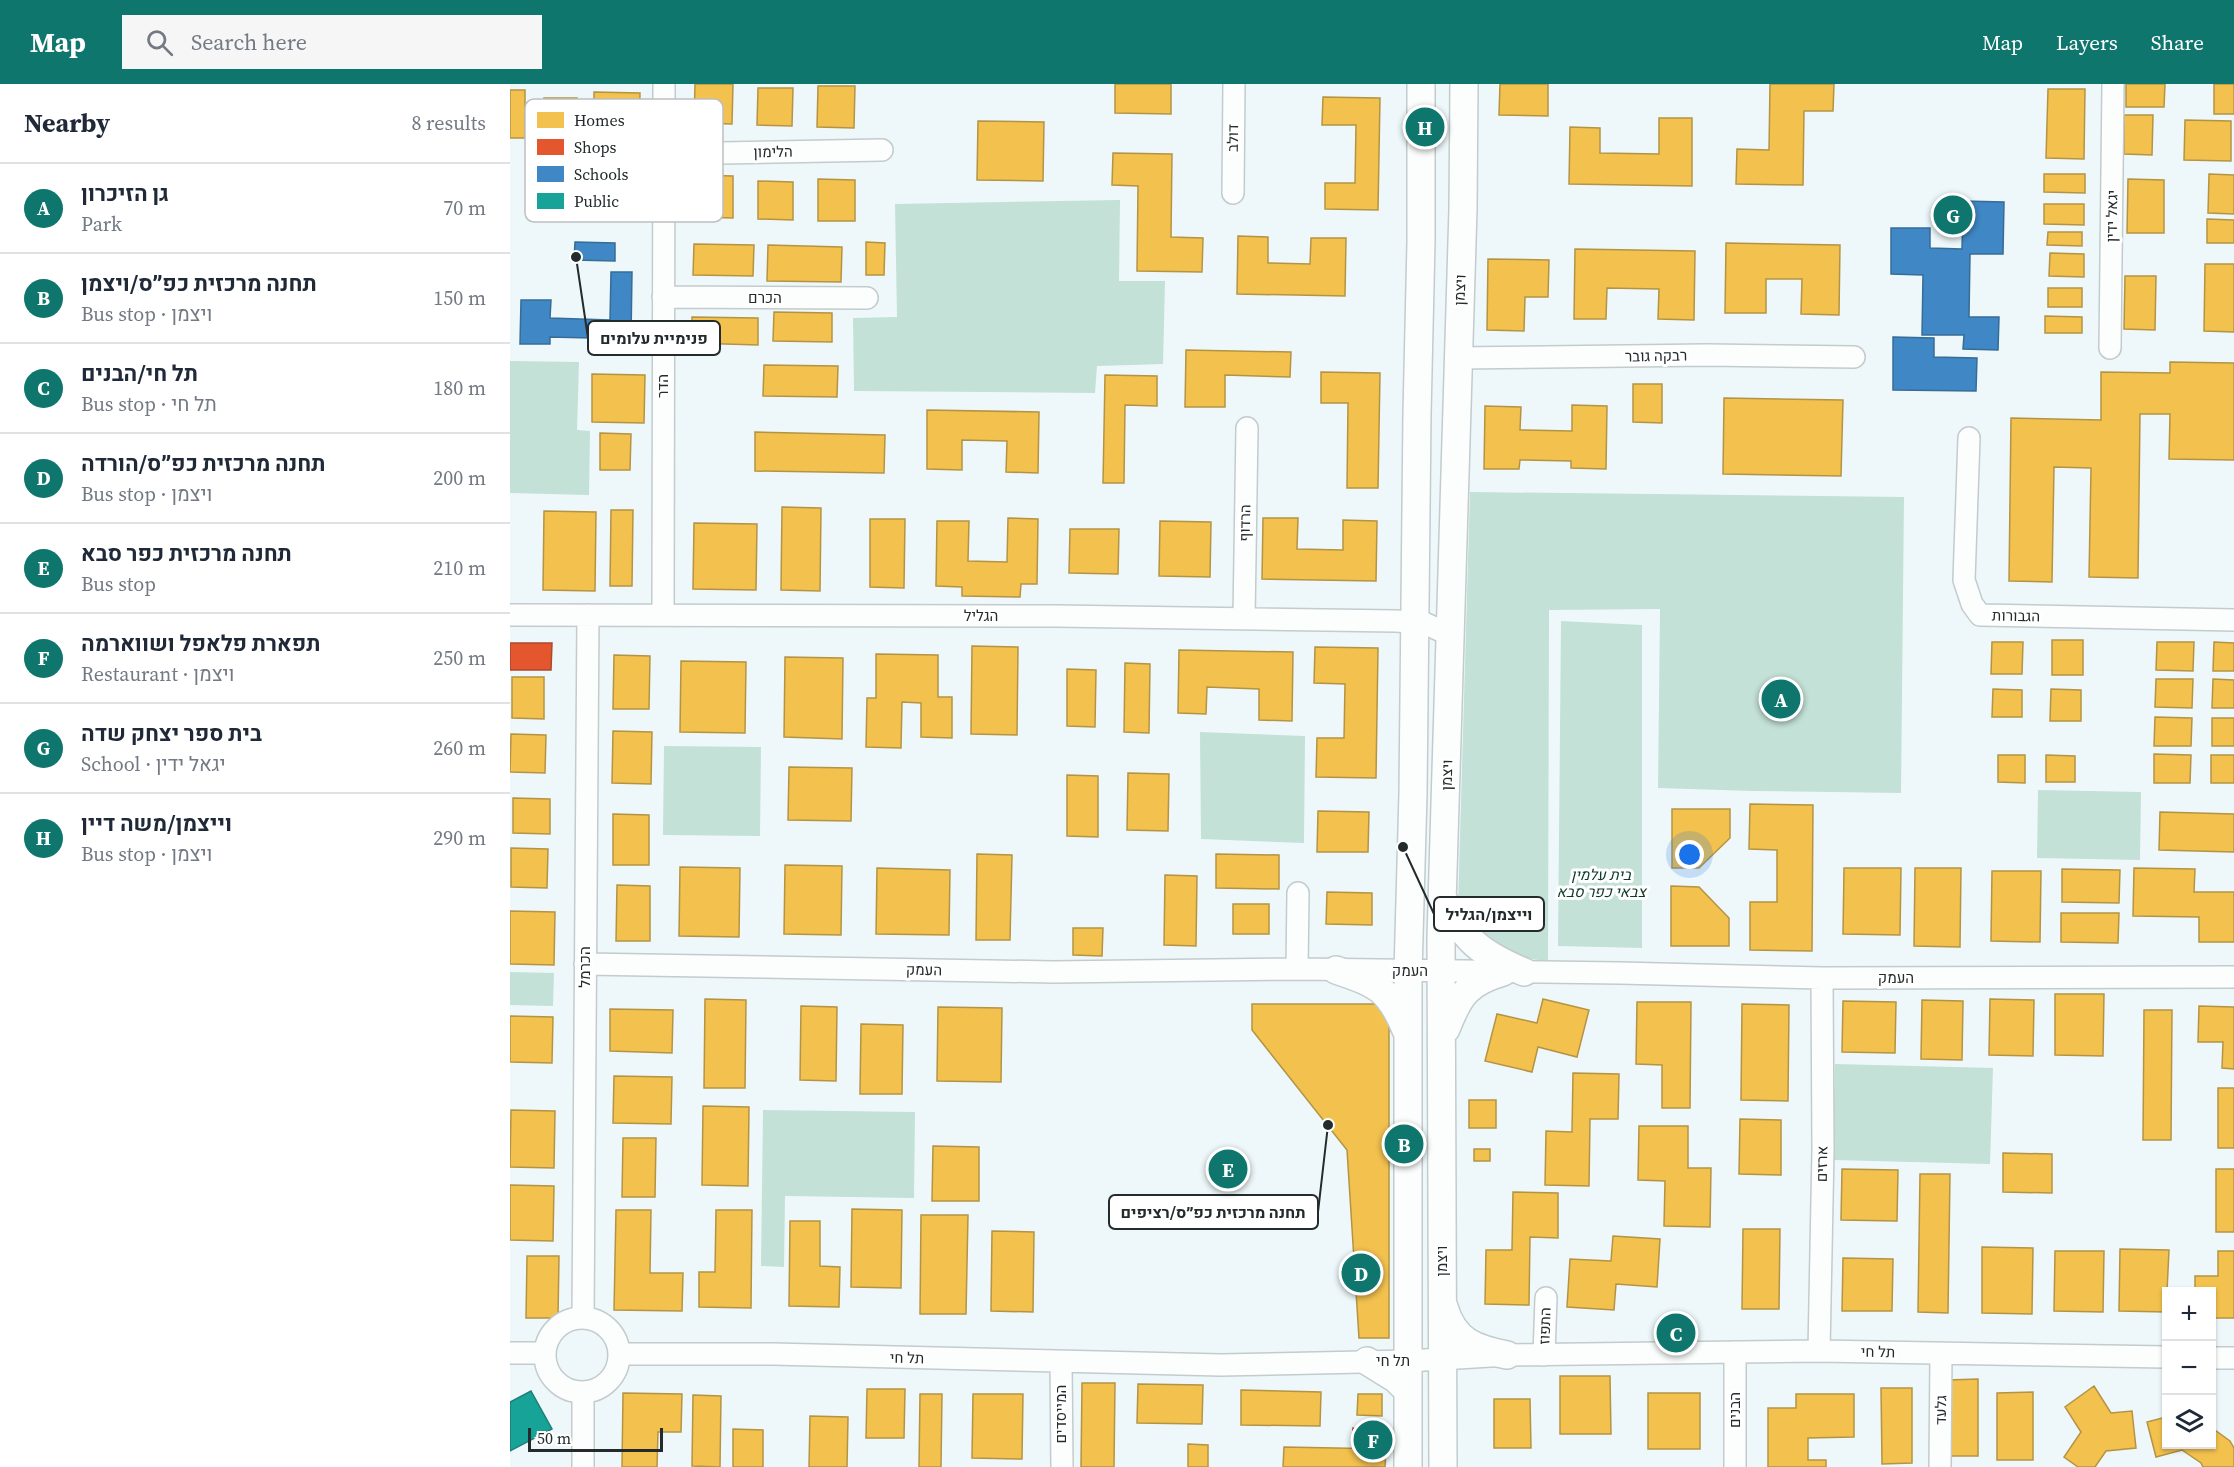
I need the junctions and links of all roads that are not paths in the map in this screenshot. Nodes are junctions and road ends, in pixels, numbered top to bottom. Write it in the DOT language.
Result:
graph roads {
  1 [pos="664,84"];
  2 [pos="1234,84"];
  3 [pos="1421,84"];
  4 [pos="1464,84"];
  5 [pos="2113,84"];
  6 [pos="664,99"];
  7 [pos="882,150"];
  8 [pos="723,153"];
  9 [pos="1233,193"];
  10 [pos="663,222"];
  11 [pos="663,297"];
  12 [pos="867,298"];
  13 [pos="2110,348"];
  14 [pos="1854,357"];
  15 [pos="1457,358"];
  16 [pos="1247,428"];
  17 [pos="1969,438"];
  18 [pos="510,615"];
  19 [pos="588,615"];
  20 [pos="663,615"];
  21 [pos="1244,618"];
  22 [pos="2234,620"];
  23 [pos="1414,622"];
  24 [pos="1450,635"];
  25 [pos="1298,893"];
  26 [pos="1443,899"];
  27 [pos="585,964"];
  28 [pos="1297,969"];
  29 [pos="1336,970"];
  30 [pos="1441,971"];
  31 [pos="1408,972"];
  32 [pos="1514,972"];
  33 [pos="2234,977"];
  34 [pos="1822,978"];
  35 [pos="1409,1037"];
  36 [pos="1443,1039"];
  37 [pos="1546,1298"];
  38 [pos="1442,1299"];
  39 [pos="583,1318"];
  40 [pos="1819,1351"];
  41 [pos="510,1353"];
  42 [pos="544,1353"];
  43 [pos="1735,1353"];
  44 [pos="1941,1353"];
  45 [pos="619,1354"];
  46 [pos="1508,1355"];
  47 [pos="1544,1355"];
  48 [pos="2162,1357"];
  49 [pos="2216,1358"];
  50 [pos="2234,1358"];
  51 [pos="1443,1359"];
  52 [pos="1367,1361"];
  53 [pos="1408,1361"];
  54 [pos="1061,1362"];
  55 [pos="1408,1391"];
  56 [pos="583,1392"];
  57 [pos="583,1467"];
  58 [pos="1062,1467"];
  59 [pos="1408,1467"];
  60 [pos="1443,1467"];
  61 [pos="1734,1467"];
  62 [pos="1940,1467"];
  1 -- 6 [label="street, הדר"];
  2 -- 9 [label="street, דולב"];
  3 -- 23 [label="main road"];
  4 -- 15 [label="main road, ויצמן"];
  5 -- 13 [label="street, יגאל ידין"];
  7 -- 8 [label="street, הלימון"];
  10 -- 11 [label="street, הדר"];
  11 -- 12 [label="street, הכרם"];
  11 -- 20 [label="street, הדר"];
  14 -- 15 [label="street, רבקה גובר"];
  15 -- 24 [label="main road, ויצמן"];
  16 -- 21 [label="street, הרדוף"];
  17 -- 22 [label="street, הגבורות"];
  18 -- 19 [label="street, הגליל"];
  19 -- 20 [label="street, הגליל"];
  19 -- 27 [label="street, הכרמל"];
  20 -- 21 [label="street, הגליל"];
  21 -- 23 [label="street, הגליל"];
  23 -- 24 [label="street, הגליל"];
  23 -- 31 [label="main road"];
  24 -- 26 [label="main road, ויצמן"];
  25 -- 28 [label="street"];
  26 -- 30 [label="main road, ויצמן"];
  26 -- 32 [label="main road"];
  27 -- 28 [label="street, העמק"];
  27 -- 39 [label="street, הכרמל"];
  28 -- 29 [label="street, העמק"];
  29 -- 31 [label="street, העמק"];
  29 -- 35 [label="main road"];
  30 -- 31 [label="street, העמק"];
  30 -- 32 [label="street, העמק"];
  30 -- 36 [label="main road, ויצמן"];
  31 -- 35 [label="main road"];
  32 -- 34 [label="street, העמק"];
  32 -- 36 [label="main road"];
  33 -- 34 [label="street, העמק"];
  34 -- 40 [label="street, ארזים"];
  35 -- 53 [label="main road"];
  36 -- 38 [label="main road, ויצמן"];
  37 -- 47 [label="street, התפוז"];
  38 -- 46 [label="main road"];
  38 -- 51 [label="main road, ויצמן"];
  39 -- 42 [label="street"];
  39 -- 45 [label="street"];
  40 -- 43 [label="street, תל חי"];
  40 -- 44 [label="street, תל חי"];
  41 -- 42 [label="street"];
  42 -- 56 [label="street"];
  43 -- 47 [label="street, תל חי"];
  43 -- 61 [label="street, הבנים"];
  44 -- 48 [label="street, תל חי"];
  44 -- 62 [label="street, גלעד"];
  45 -- 54 [label="street, תל חי"];
  45 -- 56 [label="street"];
  46 -- 47 [label="street, תל חי"];
  46 -- 51 [label="street, תל חי"];
  49 -- 50 [label="street"];
  51 -- 53 [label="street, תל חי"];
  51 -- 60 [label="main road, ויצמן"];
  52 -- 53 [label="street, תל חי"];
  52 -- 54 [label="street, תל חי"];
  52 -- 55 [label="main road"];
  53 -- 55 [label="main road"];
  54 -- 58 [label="street, המייסדים"];
  55 -- 59 [label="main road"];
  56 -- 57 [label="street"];
}
